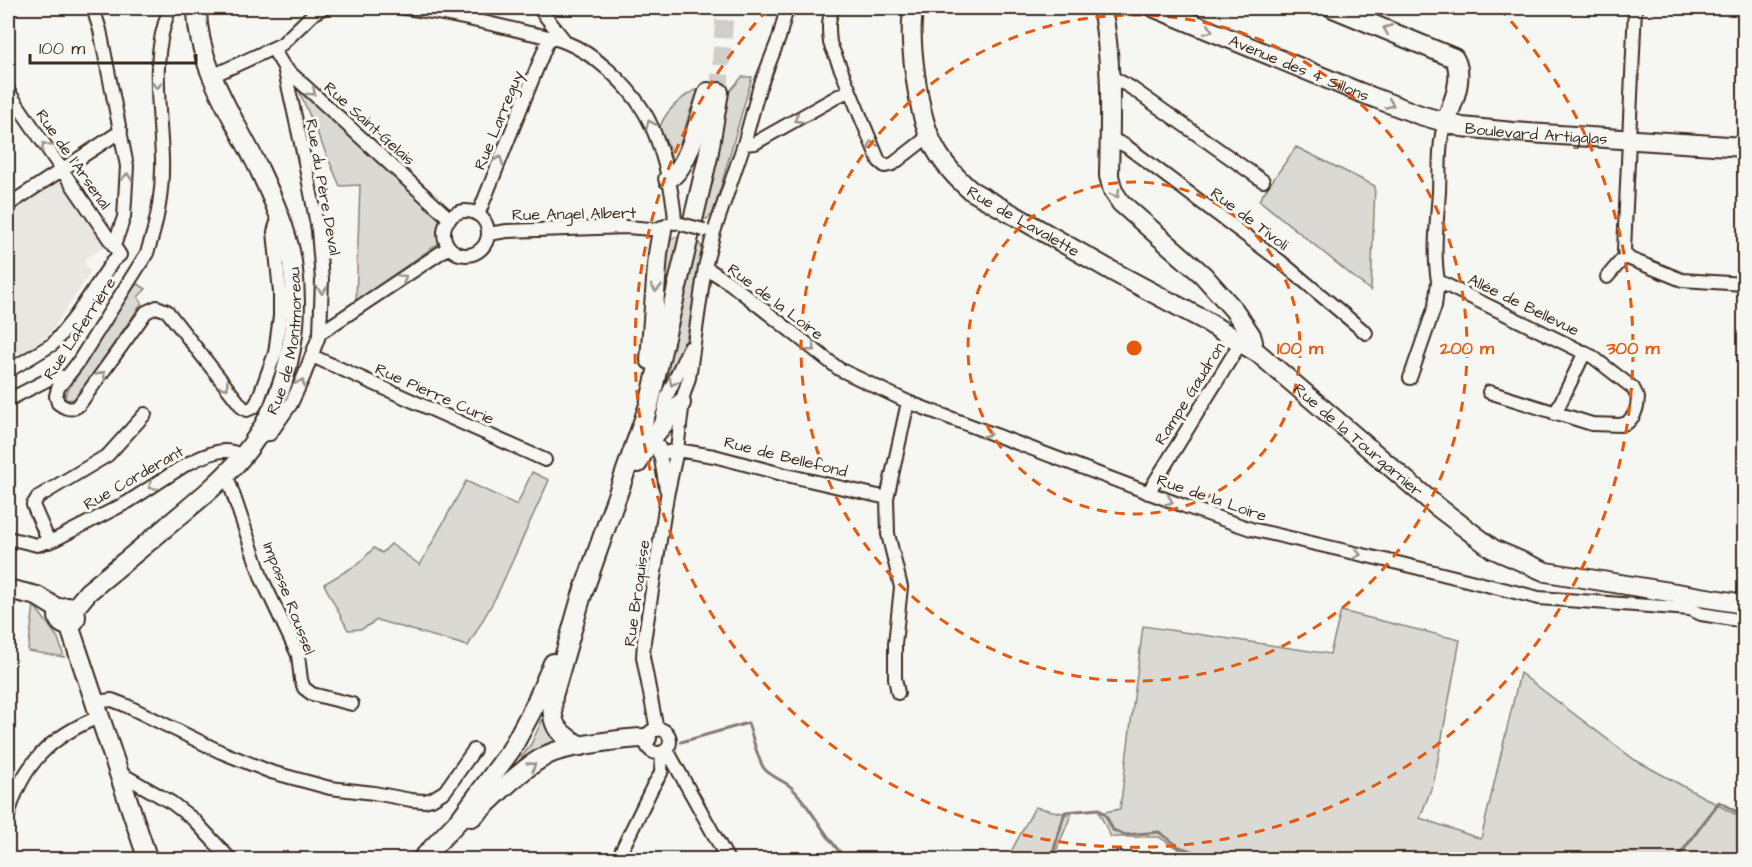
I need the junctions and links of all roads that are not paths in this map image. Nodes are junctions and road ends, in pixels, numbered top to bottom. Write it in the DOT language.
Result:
graph roads {
  1 [pos="93,8"];
  2 [pos="170,8"];
  3 [pos="197,8"];
  4 [pos="324,8"];
  5 [pos="404,8"];
  6 [pos="539,8"];
  7 [pos="787,8"];
  8 [pos="834,8"];
  9 [pos="914,8"];
  10 [pos="1102,8"];
  11 [pos="1155,8"];
  12 [pos="1333,8"];
  13 [pos="1635,8"];
  14 [pos="549,38"];
  15 [pos="565,42"];
  16 [pos="273,49"];
  17 [pos="284,67"];
  18 [pos="212,76"];
  19 [pos="1110,76"];
  20 [pos="1456,88"];
  21 [pos="849,90"];
  22 [pos="8,91"];
  23 [pos="1445,122"];
  24 [pos="1501,130"];
  25 [pos="121,131"];
  26 [pos="929,136"];
  27 [pos="1109,138"];
  28 [pos="1628,140"];
  29 [pos="744,144"];
  30 [pos="1744,147"];
  31 [pos="61,169"];
  32 [pos="668,179"];
  33 [pos="1263,181"];
  34 [pos="8,206"];
  35 [pos="478,215"];
  36 [pos="450,219"];
  37 [pos="281,222"];
  38 [pos="673,226"];
  39 [pos="488,234"];
  40 [pos="710,234"];
  41 [pos="449,247"];
  42 [pos="117,250"];
  43 [pos="1626,255"];
  44 [pos="705,267"];
  45 [pos="135,273"];
  46 [pos="715,275"];
  47 [pos="1607,277"];
  48 [pos="1438,281"];
  49 [pos="1744,284"];
  50 [pos="702,295"];
  51 [pos="320,333"];
  52 [pos="1366,333"];
  53 [pos="695,336"];
  54 [pos="1246,345"];
  55 [pos="1585,352"];
  56 [pos="312,356"];
  57 [pos="8,372"];
  58 [pos="65,378"];
  59 [pos="1410,378"];
  60 [pos="1489,392"];
  61 [pos="8,400"];
  62 [pos="908,402"];
  63 [pos="681,403"];
  64 [pos="145,414"];
  65 [pos="1555,414"];
  66 [pos="659,431"];
  67 [pos="259,435"];
  68 [pos="677,450"];
  69 [pos="660,454"];
  70 [pos="242,457"];
  71 [pos="545,460"];
  72 [pos="226,473"];
  73 [pos="1148,493"];
  74 [pos="667,496"];
  75 [pos="887,498"];
  76 [pos="8,538"];
  77 [pos="43,543"];
  78 [pos="592,565"];
  79 [pos="8,589"];
  80 [pos="580,598"];
  81 [pos="1743,612"];
  82 [pos="68,615"];
  83 [pos="898,693"];
  84 [pos="352,704"];
  85 [pos="97,709"];
  86 [pos="657,744"];
  87 [pos="581,746"];
  88 [pos="474,750"];
  89 [pos="120,773"];
  90 [pos="686,783"];
  91 [pos="655,784"];
  92 [pos="8,816"];
  93 [pos="472,817"];
  94 [pos="148,860"];
  95 [pos="231,860"];
  96 [pos="421,860"];
  97 [pos="433,860"];
  98 [pos="617,860"];
  99 [pos="728,860"];
  1 -- 25 [label="street"];
  2 -- 45 [label="street, one-way"];
  3 -- 18 [label="main road, Rue de Montmoreau"];
  4 -- 16 [label="street"];
  5 -- 14 [label="street"];
  6 -- 15 [label="street"];
  7 -- 29 [label="street, Rue Broquisse"];
  8 -- 21 [label="street"];
  9 -- 26 [label="main road, Rue de Lavalette"];
  10 -- 19 [label="main road"];
  11 -- 23 [label="main road, Avenue des 4 Sillons, one-way"];
  20 -- 12 [label="main road, one-way"];
  13 -- 28 [label="street"];
  14 -- 15 [label="street"];
  35 -- 14 [label="street, Rue Larreguy, one-way"];
  32 -- 15 [label="street, one-way"];
  16 -- 17 [label="street, Rue Saint-Gelais"];
  16 -- 18 [label="street"];
  17 -- 36 [label="street, Rue Saint-Gelais, one-way"];
  17 -- 51 [label="street, Rue du Père Deval, one-way"];
  18 -- 37 [label="main road, Rue de Montmoreau"];
  19 -- 27 [label="main road"];
  19 -- 33 [label="street"];
  20 -- 23 [label="main road"];
  20 -- 24 [label="main road"];
  26 -- 21 [label="street, one-way"];
  21 -- 29 [label="street, one-way"];
  31 -- 22 [label="street, Rue de l'Arsenal, one-way"];
  23 -- 24 [label="main road, Boulevard Artigalas"];
  23 -- 48 [label="street"];
  24 -- 28 [label="main road, Boulevard Artigalas"];
  25 -- 31 [label="street"];
  42 -- 25 [label="street, one-way"];
  26 -- 54 [label="main road, Rue de Lavalette"];
  27 -- 52 [label="street, Rue de Tivoli"];
  27 -- 54 [label="main road, one-way"];
  28 -- 30 [label="main road, Boulevard Artigalas"];
  28 -- 43 [label="street"];
  29 -- 40 [label="street, Rue Broquisse"];
  31 -- 34 [label="street"];
  31 -- 42 [label="street, Rue de l'Arsenal"];
  32 -- 38 [label="street"];
  32 -- 78 [label="main road"];
  35 -- 36 [label="street"];
  35 -- 39 [label="street"];
  36 -- 41 [label="street"];
  58 -- 37 [label="street, Rue Laferrière, one-way"];
  37 -- 67 [label="main road, Rue de Montmoreau"];
  38 -- 39 [label="street, Rue Angel Albert"];
  38 -- 40 [label="street, Rue Angel Albert, bridge"];
  38 -- 78 [label="main road, one-way"];
  39 -- 41 [label="street"];
  40 -- 44 [label="street, Rue Broquisse"];
  40 -- 46 [label="street"];
  51 -- 41 [label="street, one-way"];
  42 -- 45 [label="street, Rue Laferrière"];
  42 -- 57 [label="street"];
  43 -- 47 [label="street"];
  43 -- 49 [label="street"];
  44 -- 46 [label="street, Rue de la Loire"];
  44 -- 50 [label="street, Rue Broquisse"];
  45 -- 58 [label="street, Rue Laferrière"];
  46 -- 50 [label="street, Rue Broquisse"];
  46 -- 62 [label="street, Rue de la Loire, one-way"];
  48 -- 55 [label="street, Allée de Bellevue"];
  48 -- 59 [label="street"];
  50 -- 53 [label="street, Rue Broquisse"];
  51 -- 56 [label="street, Rue du Père Deval"];
  53 -- 63 [label="street, Rue Broquisse"];
  53 -- 66 [label="street, Rue Broquisse, one-way"];
  54 -- 73 [label="street, Rampe Gaudron"];
  54 -- 81 [label="main road, Rue de la Tourgarnier"];
  55 -- 65 [label="street"];
  55 -- 65 [label="street, Allée de Bellevue"];
  67 -- 56 [label="street, Rue du Père Deval, one-way"];
  56 -- 71 [label="street, Rue Pierre Curie"];
  58 -- 61 [label="street"];
  60 -- 65 [label="street, Allée de Bellevue"];
  62 -- 73 [label="street, Rue de la Loire, one-way"];
  62 -- 75 [label="street"];
  63 -- 66 [label="main road"];
  63 -- 68 [label="street, Rue Broquisse"];
  64 -- 77 [label="street"];
  66 -- 69 [label="street, Rue Broquisse"];
  66 -- 78 [label="main road"];
  67 -- 70 [label="main road, Rue de Montmoreau"];
  68 -- 69 [label="street"];
  68 -- 74 [label="street, Rue Broquisse"];
  68 -- 75 [label="street, Rue de Bellefond"];
  69 -- 74 [label="street, Rue Broquisse"];
  70 -- 72 [label="main road, Rue de Montmoreau"];
  70 -- 77 [label="street, Rue Corderant, one-way"];
  72 -- 82 [label="main road, Rue de Montmoreau"];
  72 -- 84 [label="street, Impasse Roussel"];
  73 -- 81 [label="street, Rue de la Loire, one-way"];
  74 -- 86 [label="street, Rue Broquisse"];
  75 -- 83 [label="street"];
  76 -- 77 [label="street"];
  78 -- 80 [label="main road"];
  79 -- 82 [label="main road"];
  80 -- 87 [label="main road"];
  80 -- 93 [label="main road"];
  80 -- 96 [label="main road"];
  82 -- 85 [label="main road"];
  85 -- 88 [label="street"];
  85 -- 89 [label="main road"];
  85 -- 92 [label="street"];
  86 -- 87 [label="main road"];
  86 -- 90 [label="street"];
  86 -- 91 [label="street"];
  93 -- 87 [label="main road, one-way"];
  89 -- 94 [label="main road"];
  89 -- 95 [label="street"];
  90 -- 91 [label="street"];
  90 -- 99 [label="street"];
  91 -- 98 [label="street"];
  93 -- 97 [label="main road"];
}
